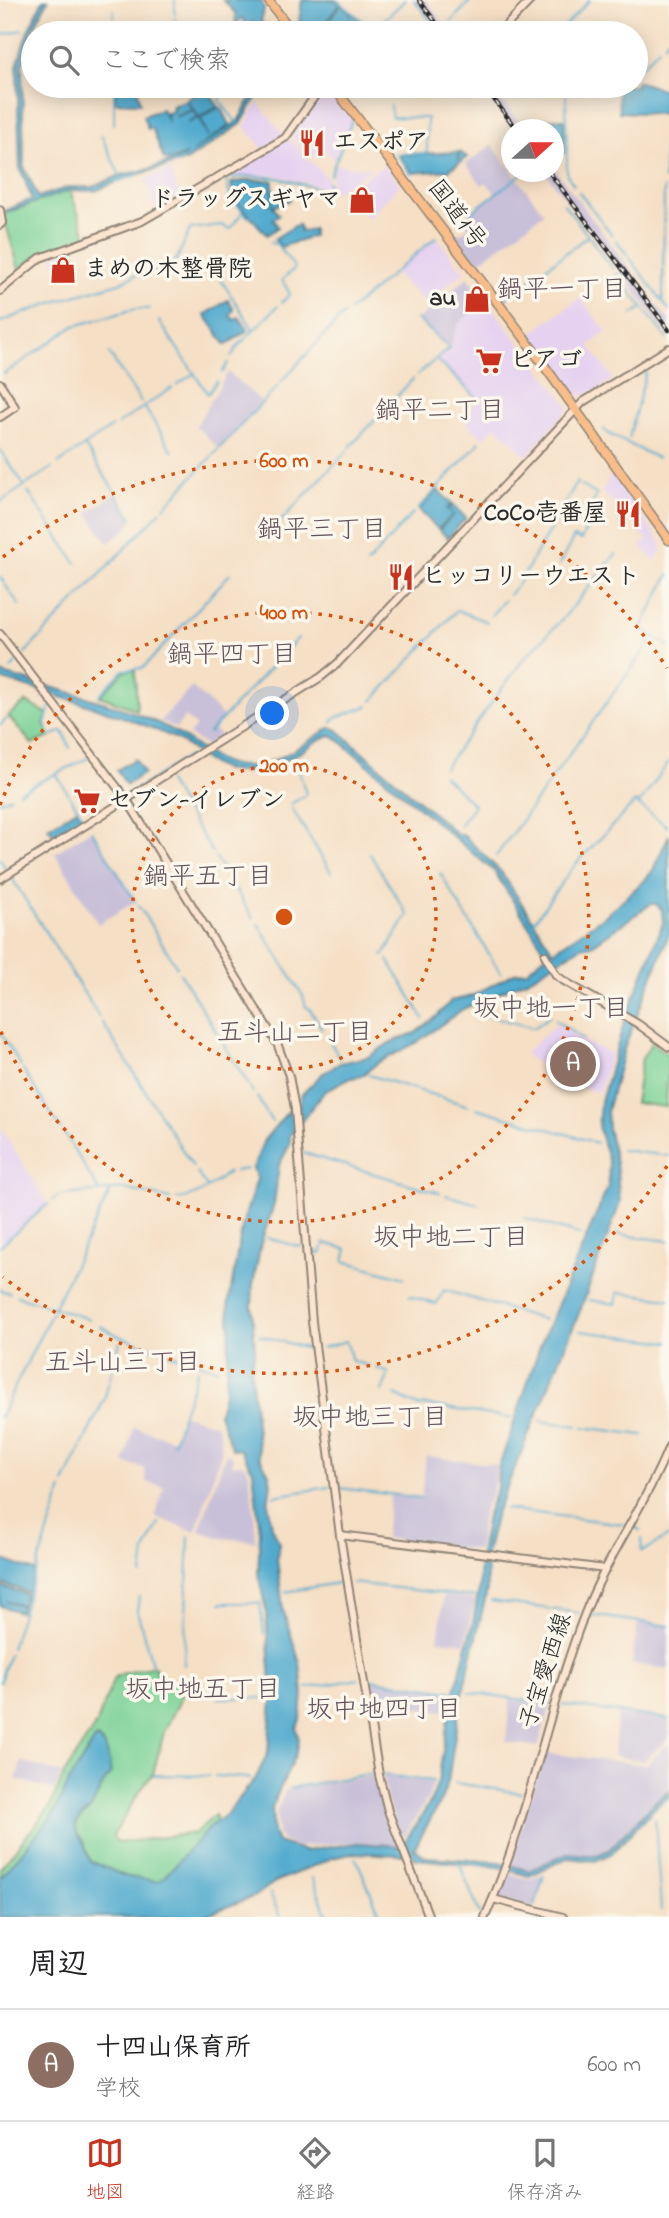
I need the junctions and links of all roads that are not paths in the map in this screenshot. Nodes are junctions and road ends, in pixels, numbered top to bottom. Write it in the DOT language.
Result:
graph roads {
  1 [pos="268,0"];
  2 [pos="531,0"];
  3 [pos="284,21"];
  4 [pos="511,21"];
  5 [pos="313,98"];
  6 [pos="342,98"];
  7 [pos="0,211"];
  8 [pos="0,225"];
  9 [pos="0,291"];
  10 [pos="669,348"];
  11 [pos="0,383"];
  12 [pos="577,410"];
  13 [pos="0,417"];
  14 [pos="669,540"];
  15 [pos="0,634"];
  16 [pos="127,800"];
  17 [pos="0,878"];
  18 [pos="545,955"];
  19 [pos="669,1047"];
  20 [pos="669,1446"];
  21 [pos="340,1535"];
  22 [pos="605,1569"];
  23 [pos="493,1899"];
  24 [pos="429,1917"];
  25 [pos="485,1917"];
  26 [pos="563,1917"];
  1 -- 3 [label="highway"];
  2 -- 4 [label="street"];
  5 -- 9 [label="street"];
  6 -- 12 [label="highway, 国道1号"];
  7 -- 8 [label="street"];
  10 -- 12 [label="street"];
  11 -- 13 [label="street"];
  12 -- 14 [label="highway, 国道1号"];
  12 -- 16 [label="street"];
  15 -- 16 [label="street"];
  16 -- 17 [label="street"];
  16 -- 21 [label="street"];
  18 -- 19 [label="street"];
  20 -- 22 [label="street, 子宝愛西線"];
  21 -- 22 [label="street"];
  21 -- 24 [label="street"];
  22 -- 23 [label="street, 子宝愛西線"];
  23 -- 25 [label="street, 子宝愛西線"];
  23 -- 26 [label="street"];
}
